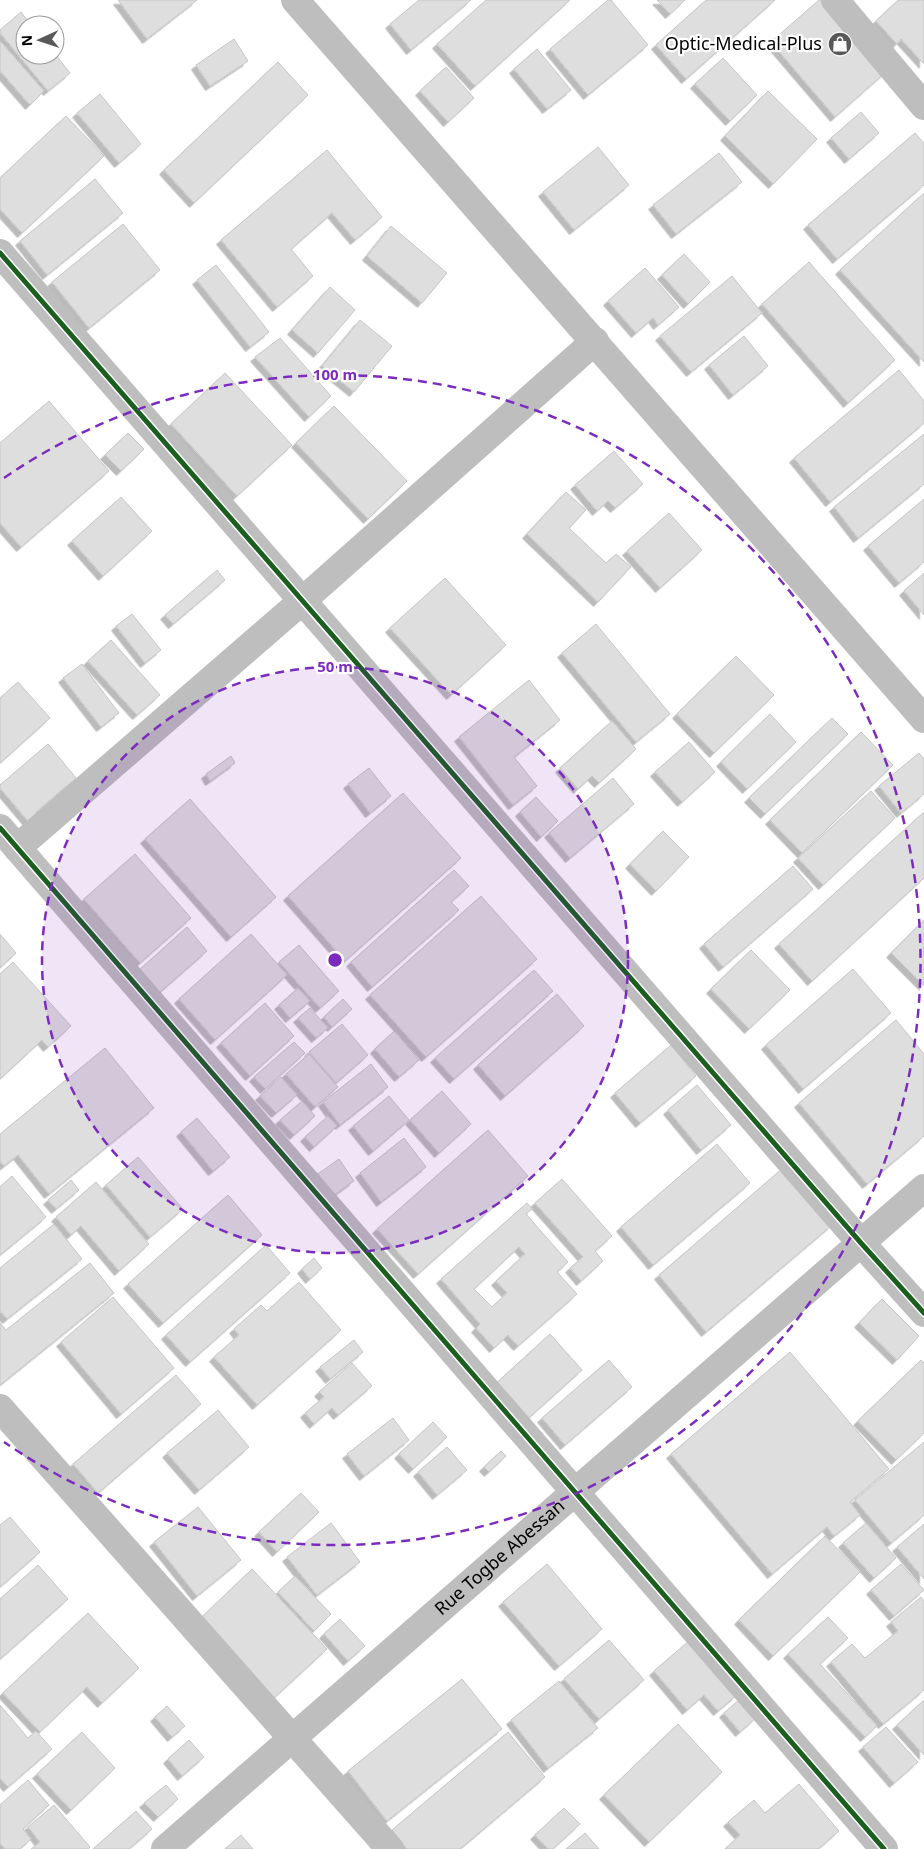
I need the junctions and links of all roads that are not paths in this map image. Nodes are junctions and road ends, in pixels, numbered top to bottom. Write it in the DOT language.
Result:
graph roads {
  1 [pos="296,0"];
  2 [pos="835,0"];
  3 [pos="924,106"];
  4 [pos="0,253"];
  5 [pos="595,341"];
  6 [pos="302,601"];
  7 [pos="924,719"];
  8 [pos="9,838"];
  9 [pos="924,1188"];
  10 [pos="861,1243"];
  11 [pos="924,1313"];
  12 [pos="0,1408"];
  13 [pos="575,1492"];
  14 [pos="293,1738"];
  15 [pos="166,1849"];
  16 [pos="390,1849"];
  17 [pos="884,1849"];
  1 -- 5 [label="street"];
  2 -- 3 [label="street"];
  4 -- 6 [label="street"];
  5 -- 6 [label="street"];
  5 -- 7 [label="street"];
  6 -- 8 [label="street"];
  6 -- 10 [label="street"];
  8 -- 13 [label="street"];
  9 -- 10 [label="street, Rue Togbe Abessan"];
  10 -- 11 [label="street"];
  10 -- 13 [label="street, Rue Togbe Abessan"];
  12 -- 14 [label="street"];
  13 -- 14 [label="street, Rue Togbe Abessan"];
  13 -- 17 [label="street"];
  14 -- 15 [label="street, Rue Togbe Abessan"];
  14 -- 16 [label="street"];
}
